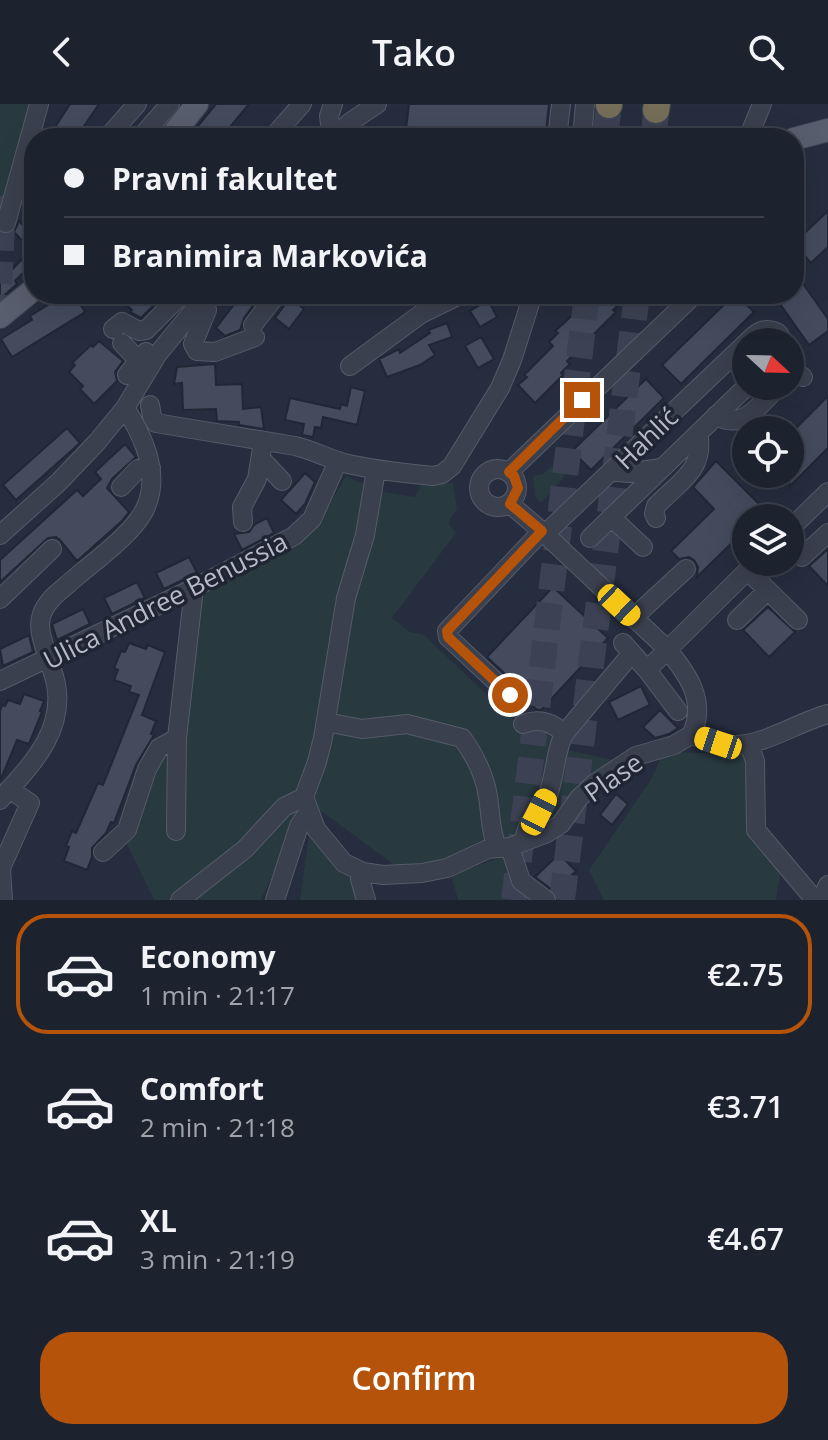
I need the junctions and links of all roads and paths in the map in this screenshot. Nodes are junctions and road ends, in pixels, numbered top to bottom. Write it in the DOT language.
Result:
graph roads {
  1 [pos="39,104"];
  2 [pos="137,104"];
  3 [pos="170,104"];
  4 [pos="197,104"];
  5 [pos="302,104"];
  6 [pos="358,104"];
  7 [pos="377,104"];
  8 [pos="561,104"];
  9 [pos="585,104"];
  10 [pos="762,104"];
  11 [pos="33,128"];
  12 [pos="116,128"];
  13 [pos="149,128"];
  14 [pos="178,128"];
  15 [pos="281,128"];
  16 [pos="333,128"];
  17 [pos="334,128"];
  18 [pos="558,128"];
  19 [pos="583,128"];
  20 [pos="752,128"];
  21 [pos="828,130"];
  22 [pos="804,139"];
  23 [pos="24,161"];
  24 [pos="20,176"];
  25 [pos="24,180"];
  26 [pos="6,223"];
  27 [pos="24,297"];
  28 [pos="172,304"];
  29 [pos="198,304"];
  30 [pos="206,304"];
  31 [pos="271,304"];
  32 [pos="442,304"];
  33 [pos="530,304"];
  34 [pos="685,304"];
  35 [pos="0,317"];
  36 [pos="732,355"];
  37 [pos="141,364"];
  38 [pos="350,366"];
  39 [pos="732,400"];
  40 [pos="764,400"];
  41 [pos="150,405"];
  42 [pos="125,408"];
  43 [pos="716,415"];
  44 [pos="698,433"];
  45 [pos="263,451"];
  46 [pos="338,461"];
  47 [pos="151,468"];
  48 [pos="661,468"];
  49 [pos="376,470"];
  50 [pos="611,471"];
  51 [pos="509,472"];
  52 [pos="282,481"];
  53 [pos="121,487"];
  54 [pos="510,504"];
  55 [pos="823,505"];
  56 [pos="611,517"];
  57 [pos="656,518"];
  58 [pos="804,519"];
  59 [pos="243,522"];
  60 [pos="544,532"];
  61 [pos="828,533"];
  62 [pos="0,535"];
  63 [pos="590,538"];
  64 [pos="643,547"];
  65 [pos="52,549"];
  66 [pos="804,555"];
  67 [pos="686,569"];
  68 [pos="741,576"];
  69 [pos="758,576"];
  70 [pos="194,588"];
  71 [pos="768,590"];
  72 [pos="0,599"];
  73 [pos="633,618"];
  74 [pos="737,620"];
  75 [pos="798,620"];
  76 [pos="667,649"];
  77 [pos="48,659"];
  78 [pos="647,670"];
  79 [pos="0,681"];
  80 [pos="510,695"];
  81 [pos="678,711"];
  82 [pos="828,714"];
  83 [pos="326,722"];
  84 [pos="523,724"];
  85 [pos="564,734"];
  86 [pos="691,735"];
  87 [pos="177,738"];
  88 [pos="749,744"];
  89 [pos="5,794"];
  90 [pos="306,804"];
  91 [pos="176,831"];
  92 [pos="510,845"];
  93 [pos="103,852"];
  94 [pos="360,871"];
  95 [pos="828,885"];
  96 [pos="3,900"];
  97 [pos="180,900"];
  98 [pos="275,900"];
  99 [pos="366,900"];
  100 [pos="546,900"];
  101 [pos="818,900"];
  1 -- 11 [label="street"];
  2 -- 12 [label="street"];
  3 -- 13 [label="street"];
  4 -- 14 [label="main road"];
  5 -- 15 [label="street"];
  6 -- 16 [label="street"];
  7 -- 17 [label="street"];
  8 -- 18 [label="street"];
  9 -- 19 [label="street"];
  10 -- 20 [label="street"];
  21 -- 22 [label="main road"];
  23 -- 24 [label="street"];
  24 -- 25 [label="street"];
  24 -- 26 [label="street"];
  27 -- 35 [label="main road"];
  28 -- 37 [label="street"];
  29 -- 37 [label="street"];
  30 -- 31 [label="street"];
  32 -- 38 [label="street"];
  33 -- 49 [label="street"];
  34 -- 51 [label="street"];
  36 -- 50 [label="street, Hahlić"];
  37 -- 42 [label="street"];
  39 -- 43 [label="street, Hahlić"];
  40 -- 43 [label="street"];
  41 -- 45 [label="street"];
  42 -- 47 [label="street"];
  42 -- 62 [label="street"];
  43 -- 44 [label="street, Hahlić"];
  44 -- 48 [label="street, Hahlić"];
  44 -- 57 [label="street"];
  45 -- 46 [label="street"];
  45 -- 52 [label="street"];
  45 -- 59 [label="street"];
  46 -- 49 [label="street"];
  46 -- 70 [label="street, Ulica Andree Benussia"];
  47 -- 53 [label="street"];
  47 -- 77 [label="street"];
  48 -- 50 [label="street"];
  48 -- 56 [label="street, Hahlić"];
  49 -- 83 [label="street"];
  50 -- 60 [label="street, Hahlić"];
  51 -- 54 [label="street"];
  51 -- 54 [label="street"];
  54 -- 60 [label="street"];
  55 -- 58 [label="street"];
  56 -- 63 [label="street, Hahlić"];
  56 -- 64 [label="street"];
  60 -- 73 [label="street"];
  60 -- 80 [label="street, Hahlić"];
  61 -- 66 [label="street"];
  65 -- 72 [label="street"];
  67 -- 73 [label="street"];
  68 -- 76 [label="street"];
  69 -- 71 [label="street"];
  70 -- 77 [label="street, Ulica Andree Benussia"];
  70 -- 87 [label="street"];
  71 -- 74 [label="street"];
  71 -- 75 [label="street"];
  73 -- 76 [label="street"];
  76 -- 78 [label="street"];
  76 -- 86 [label="street"];
  77 -- 79 [label="street, Ulica Andree Benussia"];
  77 -- 89 [label="street"];
  78 -- 81 [label="street"];
  78 -- 85 [label="street"];
  82 -- 88 [label="street"];
  83 -- 90 [label="street"];
  83 -- 92 [label="street"];
  84 -- 85 [label="street"];
  85 -- 92 [label="street"];
  86 -- 88 [label="street"];
  86 -- 92 [label="street, Plase"];
  87 -- 91 [label="street"];
  87 -- 93 [label="street"];
  88 -- 101 [label="street"];
  89 -- 96 [label="street"];
  90 -- 94 [label="street"];
  90 -- 97 [label="street"];
  90 -- 98 [label="street"];
  92 -- 94 [label="street, Plase"];
  92 -- 100 [label="street"];
  94 -- 99 [label="street"];
  95 -- 101 [label="street"];
}
